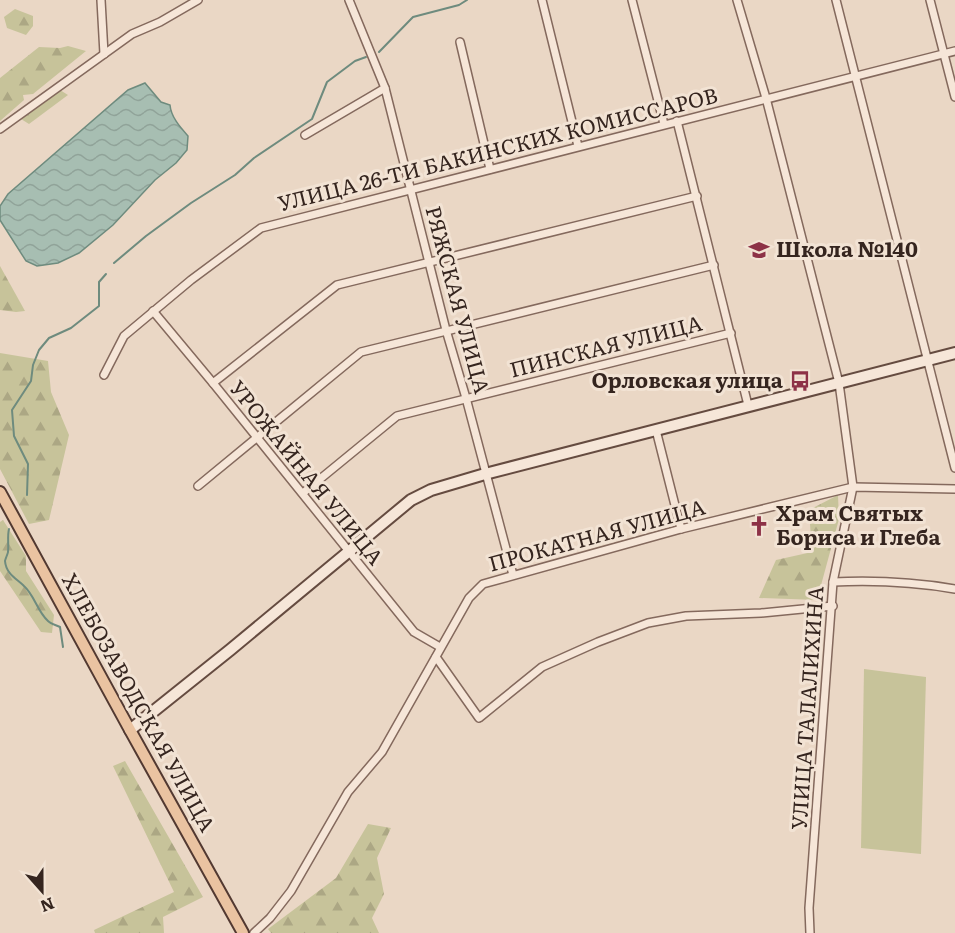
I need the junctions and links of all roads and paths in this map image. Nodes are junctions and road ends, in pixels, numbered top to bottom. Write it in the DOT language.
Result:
graph roads {
  1 [pos="101,0"];
  2 [pos="198,0"];
  3 [pos="349,0"];
  4 [pos="542,0"];
  5 [pos="632,0"];
  6 [pos="737,0"];
  7 [pos="836,0"];
  8 [pos="930,0"];
  9 [pos="460,42"];
  10 [pos="955,51"];
  11 [pos="105,54"];
  12 [pos="944,54"];
  13 [pos="855,78"];
  14 [pos="385,88"];
  15 [pos="955,97"];
  16 [pos="766,98"];
  17 [pos="677,121"];
  18 [pos="664,124"];
  19 [pos="0,129"];
  20 [pos="305,135"];
  21 [pos="578,146"];
  22 [pos="490,169"];
  23 [pos="412,189"];
  24 [pos="697,196"];
  25 [pos="429,263"];
  26 [pos="714,265"];
  27 [pos="153,311"];
  28 [pos="446,330"];
  29 [pos="731,333"];
  30 [pos="955,353"];
  31 [pos="927,360"];
  32 [pos="104,375"];
  33 [pos="213,383"];
  34 [pos="839,383"];
  35 [pos="466,398"];
  36 [pos="748,405"];
  37 [pos="656,430"];
  38 [pos="257,438"];
  39 [pos="955,468"];
  40 [pos="485,474"];
  41 [pos="198,486"];
  42 [pos="853,487"];
  43 [pos="955,489"];
  44 [pos="0,492"];
  45 [pos="303,493"];
  46 [pos="681,530"];
  47 [pos="349,552"];
  48 [pos="513,575"];
  49 [pos="833,582"];
  50 [pos="955,589"];
  51 [pos="833,606"];
  52 [pos="440,647"];
  53 [pos="436,657"];
  54 [pos="130,730"];
  55 [pos="243,933"];
  56 [pos="254,933"];
  57 [pos="810,933"];
  1 -- 11 [label="street"];
  2 -- 11 [label="street"];
  3 -- 14 [label="street, РЯЖСКАЯ УЛИЦА"];
  4 -- 21 [label="street"];
  5 -- 18 [label="street"];
  6 -- 16 [label="street"];
  7 -- 13 [label="street"];
  8 -- 12 [label="street"];
  9 -- 22 [label="street"];
  10 -- 12 [label="street, УЛИЦА 26-ТИ БАКИНСКИХ КОМИССАРОВ"];
  11 -- 19 [label="street"];
  12 -- 13 [label="street, УЛИЦА 26-ТИ БАКИНСКИХ КОМИССАРОВ"];
  12 -- 15 [label="street"];
  13 -- 16 [label="street, УЛИЦА 26-ТИ БАКИНСКИХ КОМИССАРОВ"];
  13 -- 31 [label="street"];
  14 -- 20 [label="street"];
  14 -- 23 [label="street, РЯЖСКАЯ УЛИЦА"];
  16 -- 17 [label="street, УЛИЦА 26-ТИ БАКИНСКИХ КОМИССАРОВ"];
  16 -- 34 [label="street"];
  17 -- 18 [label="street, УЛИЦА 26-ТИ БАКИНСКИХ КОМИССАРОВ"];
  17 -- 24 [label="street"];
  18 -- 21 [label="street, УЛИЦА 26-ТИ БАКИНСКИХ КОМИССАРОВ"];
  21 -- 22 [label="street, УЛИЦА 26-ТИ БАКИНСКИХ КОМИССАРОВ"];
  22 -- 23 [label="street, УЛИЦА 26-ТИ БАКИНСКИХ КОМИССАРОВ"];
  23 -- 25 [label="street, РЯЖСКАЯ УЛИЦА"];
  23 -- 27 [label="street, УЛИЦА 26-ТИ БАКИНСКИХ КОМИССАРОВ"];
  24 -- 25 [label="street"];
  24 -- 26 [label="street"];
  25 -- 28 [label="street, РЯЖСКАЯ УЛИЦА"];
  25 -- 33 [label="street"];
  26 -- 28 [label="street"];
  26 -- 29 [label="street"];
  27 -- 32 [label="street, УЛИЦА 26-ТИ БАКИНСКИХ КОМИССАРОВ"];
  27 -- 33 [label="street, УРОЖАЙНАЯ УЛИЦА"];
  28 -- 35 [label="street, РЯЖСКАЯ УЛИЦА"];
  28 -- 38 [label="street"];
  29 -- 35 [label="street, ПИНСКАЯ УЛИЦА"];
  29 -- 36 [label="street"];
  30 -- 31 [label="main road"];
  31 -- 34 [label="main road"];
  31 -- 39 [label="street"];
  33 -- 38 [label="street, УРОЖАЙНАЯ УЛИЦА"];
  34 -- 36 [label="main road"];
  34 -- 42 [label="street"];
  35 -- 40 [label="street, РЯЖСКАЯ УЛИЦА"];
  35 -- 45 [label="street, ПИНСКАЯ УЛИЦА"];
  36 -- 37 [label="main road"];
  37 -- 40 [label="main road"];
  37 -- 46 [label="street"];
  38 -- 41 [label="street"];
  38 -- 45 [label="street, УРОЖАЙНАЯ УЛИЦА"];
  40 -- 47 [label="main road"];
  40 -- 48 [label="street, РЯЖСКАЯ УЛИЦА"];
  42 -- 43 [label="street, ПРОКАТНАЯ УЛИЦА"];
  42 -- 46 [label="street, ПРОКАТНАЯ УЛИЦА"];
  42 -- 49 [label="street, УЛИЦА ТАЛАЛИХИНА"];
  44 -- 54 [label="main road, ХЛЕБОЗАВОДСКАЯ УЛИЦА"];
  45 -- 47 [label="street, УРОЖАЙНАЯ УЛИЦА"];
  46 -- 48 [label="street, ПРОКАТНАЯ УЛИЦА"];
  47 -- 52 [label="street, УРОЖАЙНАЯ УЛИЦА"];
  47 -- 54 [label="main road"];
  48 -- 52 [label="street, ПРОКАТНАЯ УЛИЦА"];
  49 -- 50 [label="street"];
  49 -- 51 [label="street, УЛИЦА ТАЛАЛИХИНА"];
  51 -- 53 [label="street"];
  51 -- 57 [label="street, УЛИЦА ТАЛАЛИХИНА"];
  52 -- 53 [label="street, ПРОКАТНАЯ УЛИЦА"];
  53 -- 56 [label="street, ПРОКАТНАЯ УЛИЦА"];
  54 -- 55 [label="main road, ХЛЕБОЗАВОДСКАЯ УЛИЦА"];
}
